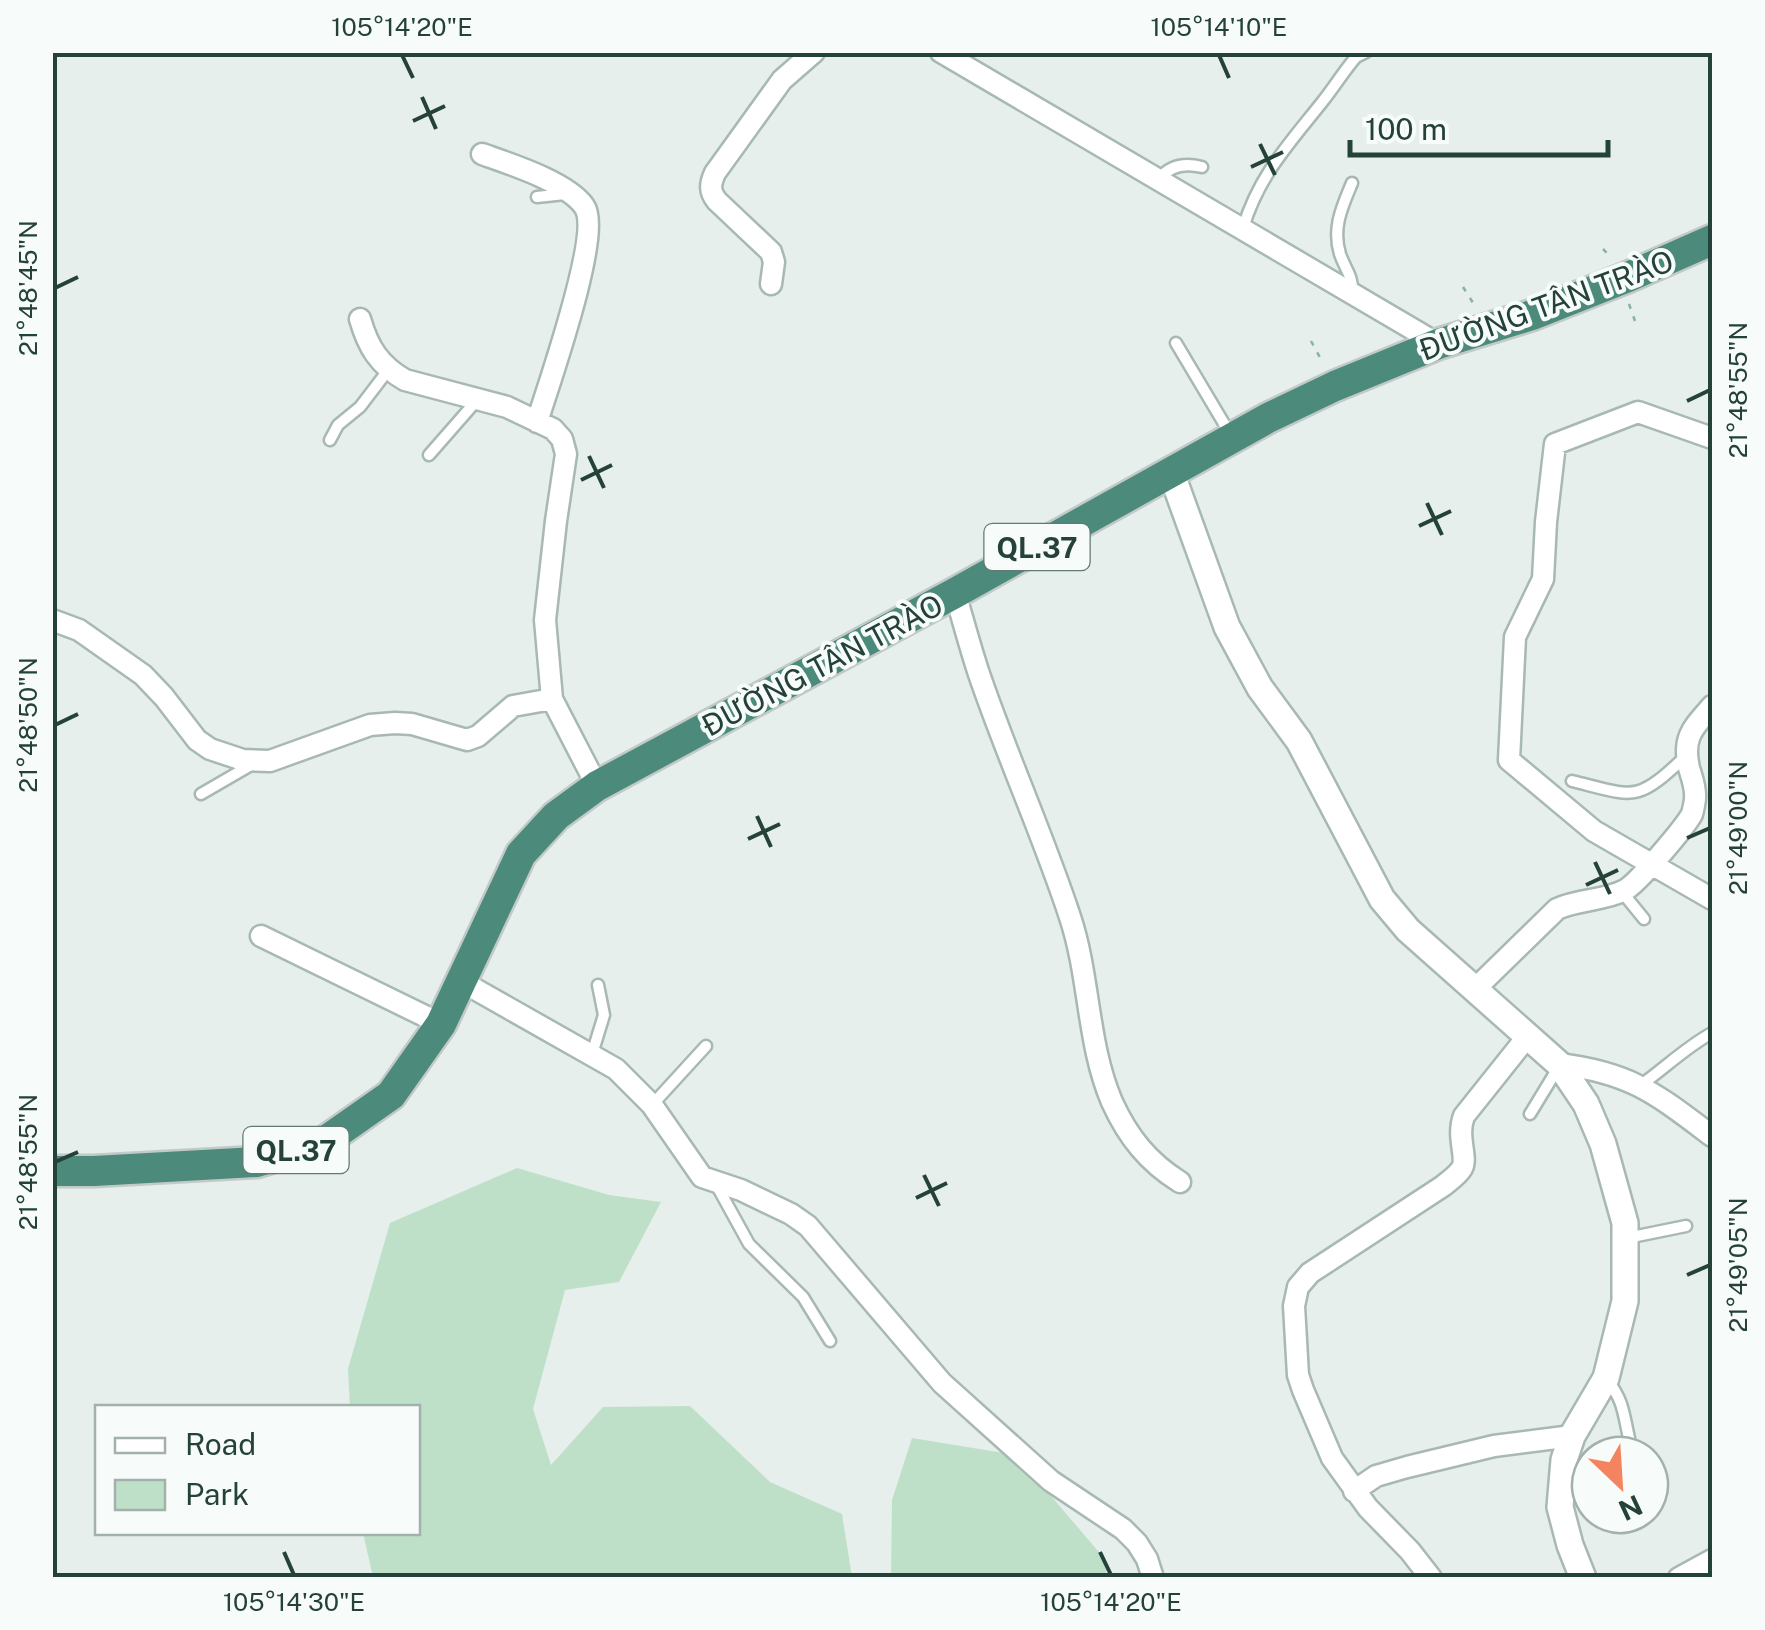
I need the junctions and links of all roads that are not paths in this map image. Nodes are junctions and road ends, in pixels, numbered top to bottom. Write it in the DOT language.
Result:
graph roads {
  1 [pos="814,52"];
  2 [pos="941,52"];
  3 [pos="1366,52"];
  4 [pos="482,154"];
  5 [pos="1202,167"];
  6 [pos="1159,180"];
  7 [pos="1352,183"];
  8 [pos="571,194"];
  9 [pos="537,196"];
  10 [pos="1243,228"];
  11 [pos="1712,242"];
  12 [pos="771,284"];
  13 [pos="1352,292"];
  14 [pos="360,319"];
  15 [pos="1176,343"];
  16 [pos="1438,344"];
  17 [pos="389,369"];
  18 [pos="478,398"];
  19 [pos="537,422"];
  20 [pos="1232,438"];
  21 [pos="1712,438"];
  22 [pos="330,440"];
  23 [pos="429,456"];
  24 [pos="1171,472"];
  25 [pos="954,594"];
  26 [pos="54,623"];
  27 [pos="552,699"];
  28 [pos="1712,706"];
  29 [pos="1686,756"];
  30 [pos="256,762"];
  31 [pos="1572,781"];
  32 [pos="597,786"];
  33 [pos="201,794"];
  34 [pos="1651,864"];
  35 [pos="1622,892"];
  36 [pos="1712,899"];
  37 [pos="1644,919"];
  38 [pos="261,936"];
  39 [pos="459,980"];
  40 [pos="598,984"];
  41 [pos="1474,990"];
  42 [pos="440,1024"];
  43 [pos="1712,1033"];
  44 [pos="1528,1037"];
  45 [pos="706,1046"];
  46 [pos="592,1054"];
  47 [pos="1559,1064"];
  48 [pos="1640,1085"];
  49 [pos="652,1105"];
  50 [pos="1530,1114"];
  51 [pos="1712,1136"];
  52 [pos="52,1171"];
  53 [pos="714,1182"];
  54 [pos="1180,1182"];
  55 [pos="1686,1226"];
  56 [pos="1626,1238"];
  57 [pos="830,1341"];
  58 [pos="1606,1378"];
  59 [pos="1573,1435"];
  60 [pos="1629,1435"];
  61 [pos="1570,1436"];
  62 [pos="1570,1442"];
  63 [pos="1354,1491"];
  64 [pos="1712,1560"];
  65 [pos="1153,1578"];
  66 [pos="1430,1578"];
  67 [pos="1583,1578"];
  68 [pos="1679,1578"];
  1 -- 12 [label="street"];
  2 -- 6 [label="street"];
  3 -- 10 [label="lane"];
  4 -- 8 [label="street"];
  5 -- 6 [label="lane"];
  6 -- 10 [label="street"];
  7 -- 13 [label="lane"];
  8 -- 9 [label="lane"];
  8 -- 19 [label="street"];
  10 -- 13 [label="street"];
  11 -- 16 [label="highway, ĐƯỜNG TÂN TRÀO / QL.37"];
  13 -- 16 [label="street"];
  14 -- 17 [label="street"];
  15 -- 20 [label="lane"];
  16 -- 20 [label="highway, ĐƯỜNG TÂN TRÀO / QL.37"];
  17 -- 18 [label="street"];
  17 -- 22 [label="lane"];
  18 -- 19 [label="street"];
  18 -- 23 [label="lane"];
  19 -- 27 [label="street"];
  20 -- 24 [label="highway, ĐƯỜNG TÂN TRÀO / QL.37"];
  21 -- 34 [label="street"];
  24 -- 25 [label="highway, ĐƯỜNG TÂN TRÀO / QL.37"];
  24 -- 41 [label="street"];
  25 -- 32 [label="highway, ĐƯỜNG TÂN TRÀO / QL.37"];
  25 -- 54 [label="street"];
  26 -- 30 [label="street"];
  27 -- 30 [label="street"];
  27 -- 32 [label="street"];
  28 -- 29 [label="street"];
  29 -- 31 [label="lane"];
  29 -- 34 [label="street"];
  30 -- 33 [label="lane"];
  32 -- 39 [label="highway, ĐƯỜNG TÂN TRÀO / QL.37"];
  34 -- 35 [label="street"];
  34 -- 36 [label="street"];
  35 -- 37 [label="lane"];
  35 -- 41 [label="street"];
  38 -- 42 [label="street"];
  39 -- 42 [label="highway, ĐƯỜNG TÂN TRÀO / QL.37"];
  39 -- 46 [label="street"];
  40 -- 46 [label="lane"];
  41 -- 44 [label="street"];
  42 -- 52 [label="highway, ĐƯỜNG TÂN TRÀO / QL.37"];
  43 -- 48 [label="lane"];
  44 -- 47 [label="street"];
  44 -- 63 [label="street"];
  45 -- 49 [label="lane"];
  46 -- 49 [label="street"];
  47 -- 48 [label="street"];
  47 -- 50 [label="lane"];
  47 -- 56 [label="street"];
  48 -- 51 [label="street"];
  49 -- 53 [label="street"];
  53 -- 57 [label="lane"];
  53 -- 65 [label="street"];
  55 -- 56 [label="lane"];
  56 -- 58 [label="street"];
  58 -- 59 [label="street"];
  58 -- 60 [label="lane"];
  61 -- 63 [label="street"];
  62 -- 67 [label="street"];
  63 -- 66 [label="street"];
  64 -- 68 [label="street"];
}
